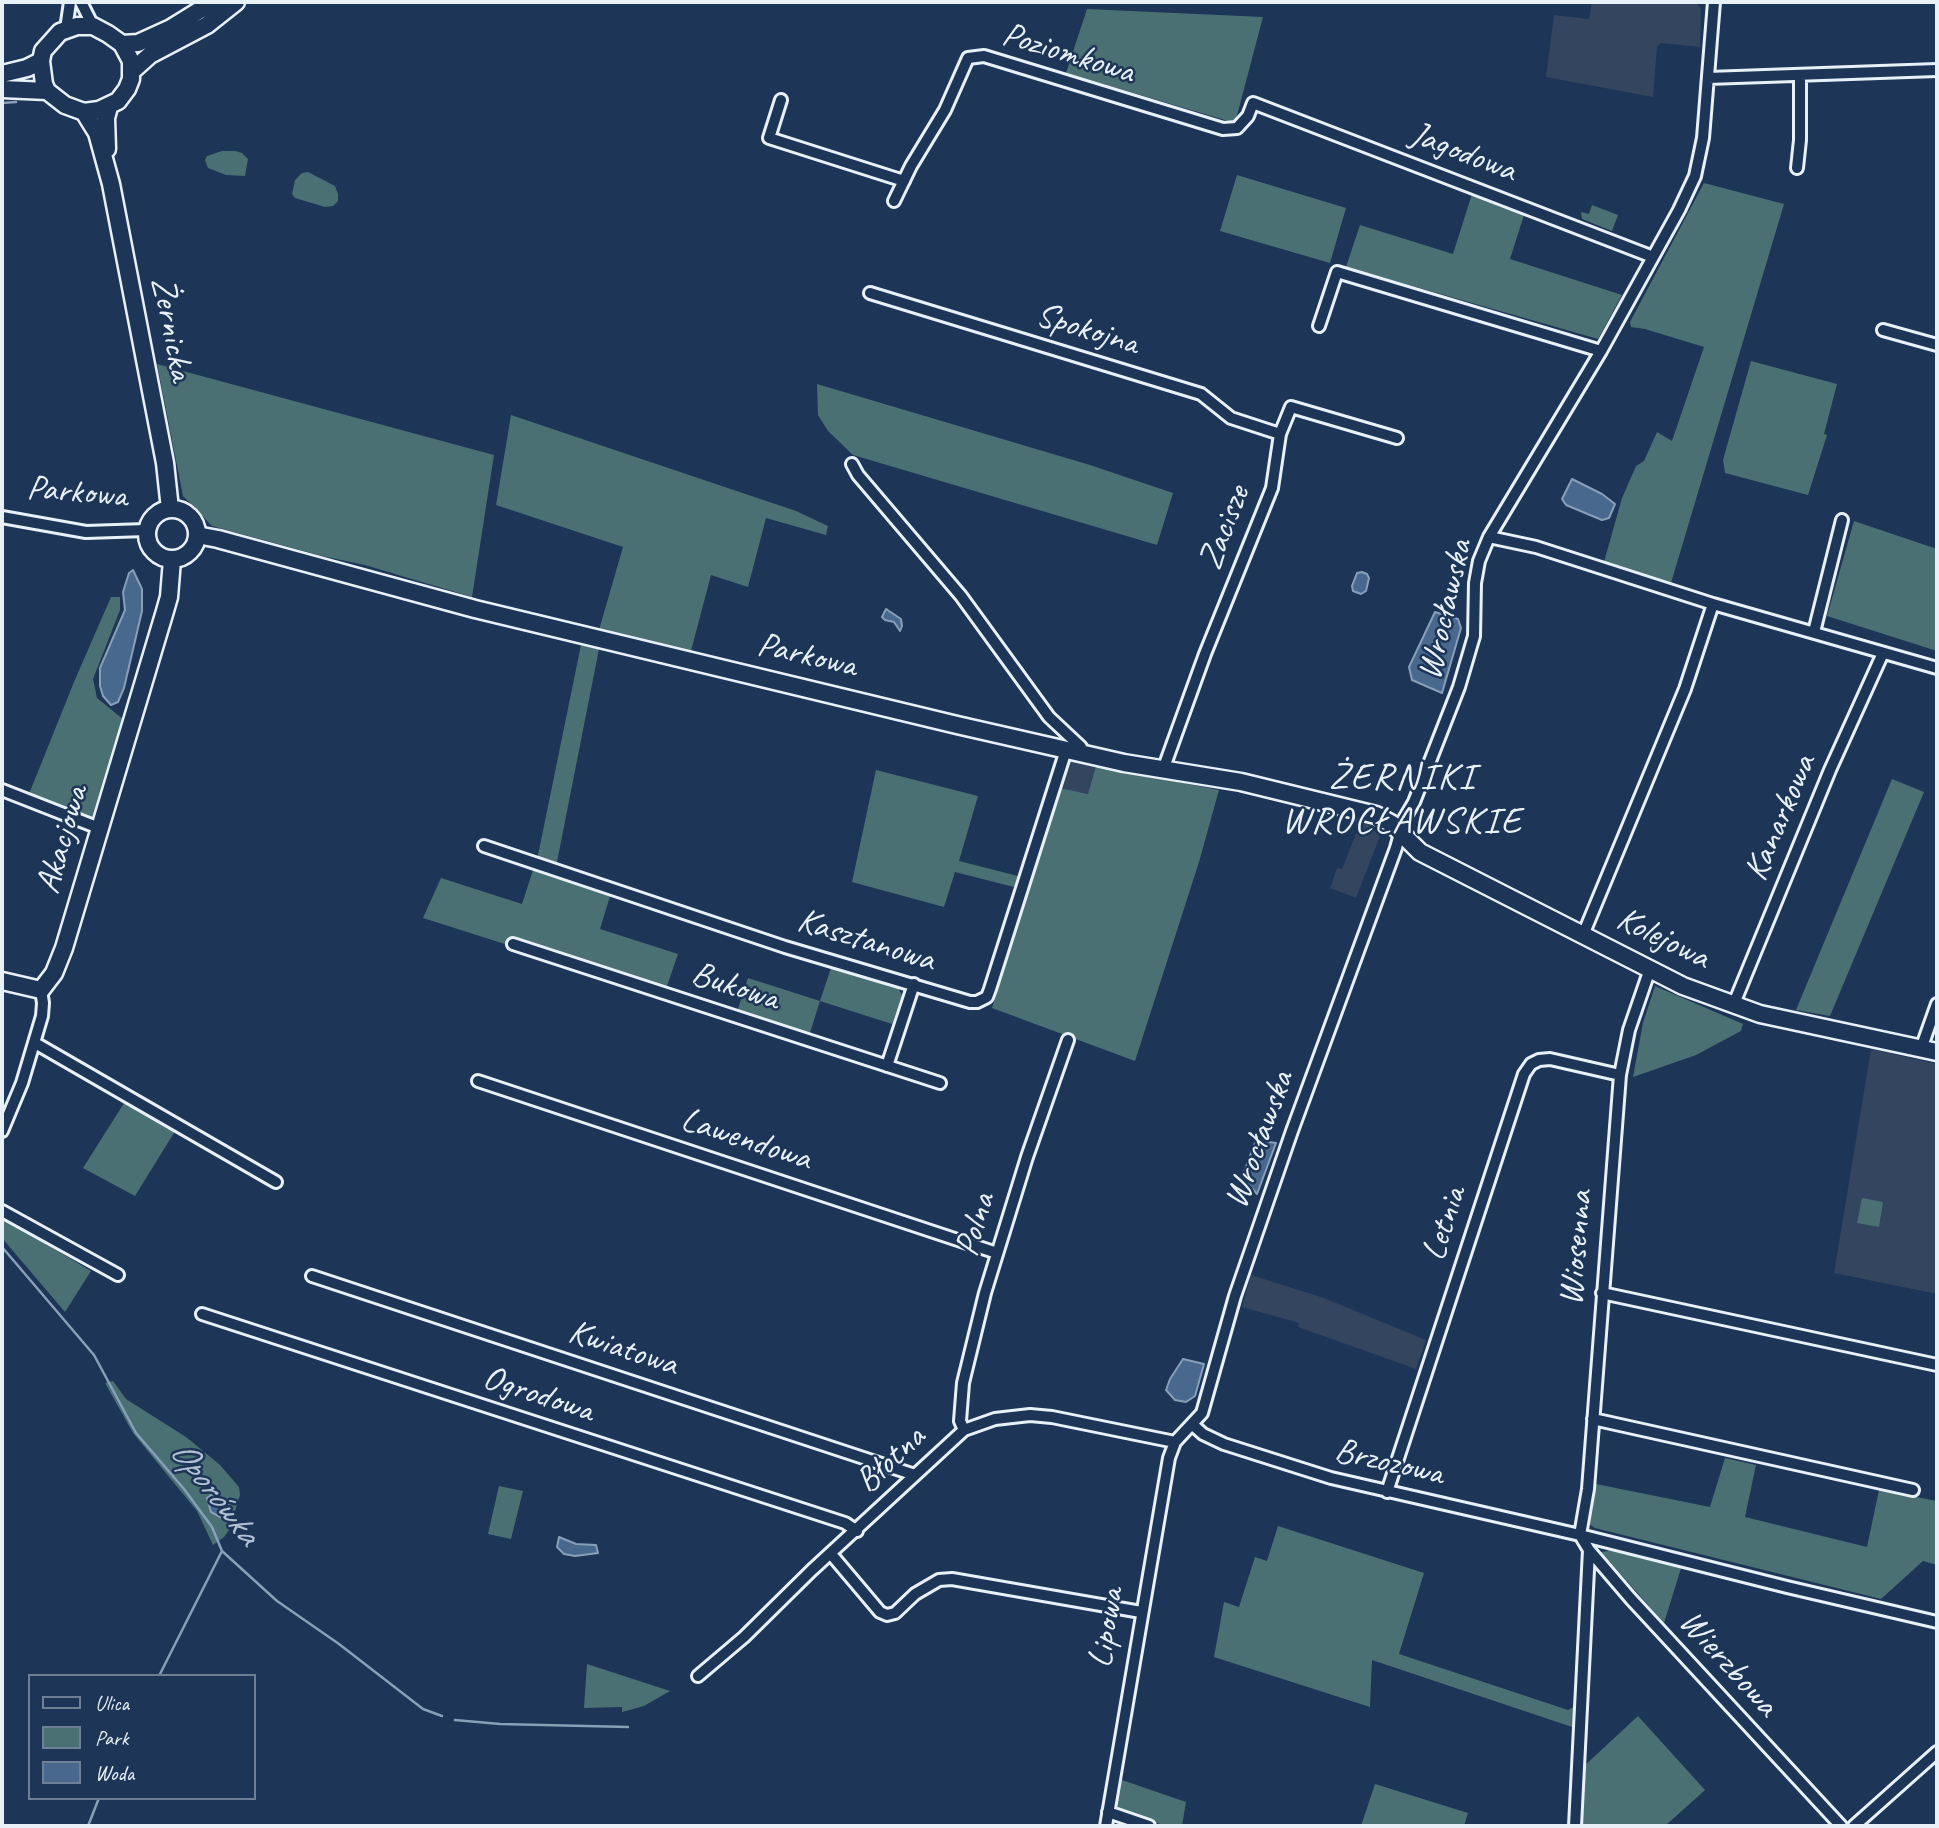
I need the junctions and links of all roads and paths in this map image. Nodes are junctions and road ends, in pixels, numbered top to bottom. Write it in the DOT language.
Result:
graph roads {
  1 [pos="70,2"];
  2 [pos="81,2"];
  3 [pos="213,2"];
  4 [pos="236,2"];
  5 [pos="1714,2"];
  6 [pos="93,26"];
  7 [pos="66,29"];
  8 [pos="122,44"];
  9 [pos="41,61"];
  10 [pos="1937,70"];
  11 [pos="131,72"];
  12 [pos="2,74"];
  13 [pos="1800,76"];
  14 [pos="1708,78"];
  15 [pos="2,89"];
  16 [pos="47,91"];
  17 [pos="782,100"];
  18 [pos="1252,103"];
  19 [pos="109,107"];
  20 [pos="84,112"];
  21 [pos="107,162"];
  22 [pos="1797,168"];
  23 [pos="904,181"];
  24 [pos="894,201"];
  25 [pos="1653,257"];
  26 [pos="870,293"];
  27 [pos="1319,326"];
  28 [pos="1883,330"];
  29 [pos="1937,345"];
  30 [pos="1601,351"];
  31 [pos="1280,434"];
  32 [pos="1397,438"];
  33 [pos="852,464"];
  34 [pos="170,509"];
  35 [pos="2,517"];
  36 [pos="1842,520"];
  37 [pos="146,530"];
  38 [pos="197,535"];
  39 [pos="1489,537"];
  40 [pos="172,560"];
  41 [pos="1713,604"];
  42 [pos="1814,632"];
  43 [pos="1882,653"];
  44 [pos="1937,668"];
  45 [pos="1073,752"];
  46 [pos="1163,770"];
  47 [pos="2,790"];
  48 [pos="99,828"];
  49 [pos="1400,832"];
  50 [pos="484,846"];
  51 [pos="1583,935"];
  52 [pos="513,944"];
  53 [pos="1650,969"];
  54 [pos="2,981"];
  55 [pos="914,984"];
  56 [pos="41,990"];
  57 [pos="1937,1004"];
  58 [pos="1733,1006"];
  59 [pos="1068,1040"];
  60 [pos="35,1043"];
  61 [pos="1929,1050"];
  62 [pos="887,1066"];
  63 [pos="1620,1075"];
  64 [pos="478,1081"];
  65 [pos="940,1083"];
  66 [pos="6,1107"];
  67 [pos="2,1131"];
  68 [pos="276,1182"];
  69 [pos="2,1211"];
  70 [pos="997,1253"];
  71 [pos="118,1275"];
  72 [pos="312,1276"];
  73 [pos="1602,1293"];
  74 [pos="202,1314"];
  75 [pos="1937,1365"];
  76 [pos="1593,1419"];
  77 [pos="1193,1425"];
  78 [pos="964,1430"];
  79 [pos="1175,1441"];
  80 [pos="915,1475"];
  81 [pos="1913,1490"];
  82 [pos="1387,1492"];
  83 [pos="857,1531"];
  84 [pos="1580,1535"];
  85 [pos="1589,1550"];
  86 [pos="831,1554"];
  87 [pos="1141,1612"];
  88 [pos="1937,1622"];
  89 [pos="698,1676"];
  90 [pos="1937,1752"];
  91 [pos="1108,1812"];
  92 [pos="1106,1826"];
  93 [pos="1149,1826"];
  94 [pos="1575,1826"];
  95 [pos="1841,1826"];
  96 [pos="1854,1826"];
  1 -- 7 [label="street"];
  2 -- 6 [label="street"];
  3 -- 8 [label="street"];
  4 -- 11 [label="street"];
  5 -- 14 [label="street, Wrocławska"];
  6 -- 7 [label="street"];
  6 -- 8 [label="street"];
  7 -- 9 [label="street"];
  8 -- 11 [label="street"];
  9 -- 12 [label="street"];
  9 -- 16 [label="street"];
  10 -- 13 [label="street"];
  11 -- 19 [label="street"];
  13 -- 14 [label="street"];
  13 -- 22 [label="street"];
  14 -- 25 [label="street, Wrocławska"];
  15 -- 16 [label="street"];
  16 -- 20 [label="street"];
  17 -- 23 [label="street"];
  18 -- 23 [label="street, Poziomkowa"];
  18 -- 25 [label="street, Jagodowa"];
  19 -- 20 [label="street"];
  19 -- 21 [label="street, Żernicka"];
  20 -- 21 [label="street, Żernicka"];
  21 -- 34 [label="street, Żernicka"];
  23 -- 24 [label="street, Poziomkowa"];
  25 -- 30 [label="street, Wrocławska"];
  26 -- 31 [label="street, Spokojna"];
  27 -- 30 [label="street"];
  28 -- 29 [label="street"];
  30 -- 39 [label="street, Wrocławska"];
  31 -- 32 [label="street, Zacisze"];
  31 -- 46 [label="street, Zacisze"];
  33 -- 45 [label="street"];
  34 -- 37 [label="street"];
  34 -- 38 [label="street"];
  35 -- 37 [label="street, Parkowa"];
  36 -- 42 [label="street"];
  37 -- 40 [label="street"];
  38 -- 40 [label="street"];
  38 -- 45 [label="street, Parkowa"];
  39 -- 41 [label="street"];
  39 -- 49 [label="street, Wrocławska"];
  40 -- 48 [label="street, Akacjowa"];
  41 -- 42 [label="street"];
  41 -- 51 [label="street"];
  42 -- 43 [label="street"];
  43 -- 44 [label="street"];
  43 -- 58 [label="street, Kanarkowa"];
  45 -- 46 [label="street, Parkowa"];
  45 -- 55 [label="street, Kasztanowa"];
  46 -- 49 [label="street, Parkowa"];
  47 -- 48 [label="street"];
  48 -- 56 [label="street, Akacjowa"];
  49 -- 51 [label="street, Kolejowa"];
  49 -- 77 [label="street, Wrocławska"];
  50 -- 55 [label="street, Kasztanowa"];
  51 -- 53 [label="street, Kolejowa"];
  52 -- 62 [label="street, Bukowa"];
  53 -- 58 [label="street, Kolejowa"];
  53 -- 63 [label="street, Wiosenna"];
  54 -- 56 [label="street"];
  55 -- 62 [label="street"];
  56 -- 60 [label="street"];
  57 -- 61 [label="street, Kolejowa"];
  58 -- 61 [label="street, Kolejowa"];
  59 -- 70 [label="street, Polna"];
  60 -- 66 [label="street"];
  60 -- 68 [label="street"];
  62 -- 65 [label="street, Bukowa"];
  63 -- 73 [label="street, Wiosenna"];
  63 -- 82 [label="street, Letnia"];
  64 -- 70 [label="street, Lawendowa"];
  66 -- 67 [label="street"];
  69 -- 71 [label="street"];
  70 -- 78 [label="street, Polna"];
  72 -- 80 [label="street, Kwiatowa"];
  73 -- 75 [label="street"];
  73 -- 76 [label="street, Wiosenna"];
  74 -- 83 [label="street, Ogrodowa"];
  76 -- 81 [label="street"];
  76 -- 84 [label="street, Wiosenna"];
  77 -- 79 [label="street, Wrocławska"];
  77 -- 82 [label="street, Brzozowa"];
  78 -- 79 [label="street, Błotna"];
  78 -- 80 [label="street, Błotna"];
  79 -- 87 [label="street, Lipowa"];
  80 -- 83 [label="street, Błotna"];
  82 -- 84 [label="street, Brzozowa"];
  83 -- 86 [label="street, Błotna"];
  84 -- 85 [label="street, Wierzbowa"];
  84 -- 88 [label="street, Brzozowa"];
  85 -- 94 [label="street"];
  85 -- 95 [label="street, Wierzbowa"];
  86 -- 87 [label="street"];
  86 -- 89 [label="street, Błotna"];
  87 -- 91 [label="street, Lipowa"];
  90 -- 96 [label="street"];
  91 -- 92 [label="street, Lipowa"];
  91 -- 93 [label="street"];
}
